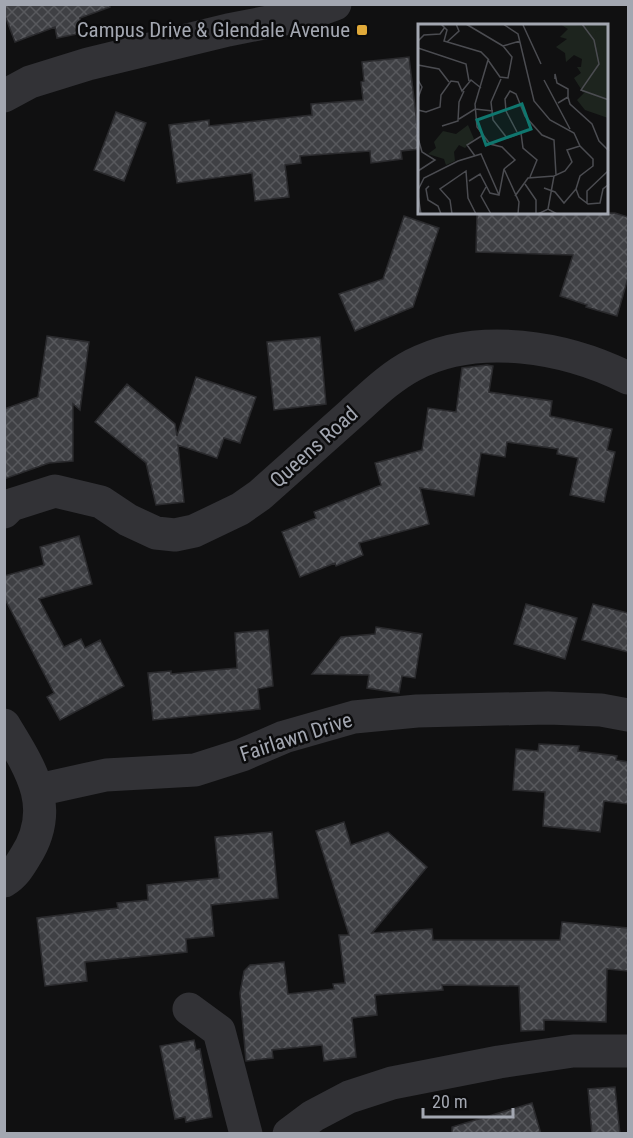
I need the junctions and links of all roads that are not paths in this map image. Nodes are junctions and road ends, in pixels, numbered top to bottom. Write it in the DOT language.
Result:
graph roads {
  1 [pos="335,4"];
  2 [pos="242,16"];
  3 [pos="4,96"];
  4 [pos="628,378"];
  5 [pos="4,512"];
  6 [pos="628,715"];
  7 [pos="4,725"];
  8 [pos="38,790"];
  9 [pos="4,881"];
  10 [pos="189,1009"];
  11 [pos="628,1051"];
  12 [pos="246,1134"];
  13 [pos="289,1134"];
  1 -- 2 [label="street"];
  2 -- 3 [label="street"];
  4 -- 5 [label="street, Queens Road"];
  6 -- 8 [label="street, Fairlawn Drive"];
  7 -- 8 [label="street"];
  8 -- 9 [label="street"];
  10 -- 12 [label="street"];
  11 -- 13 [label="street"];
}
